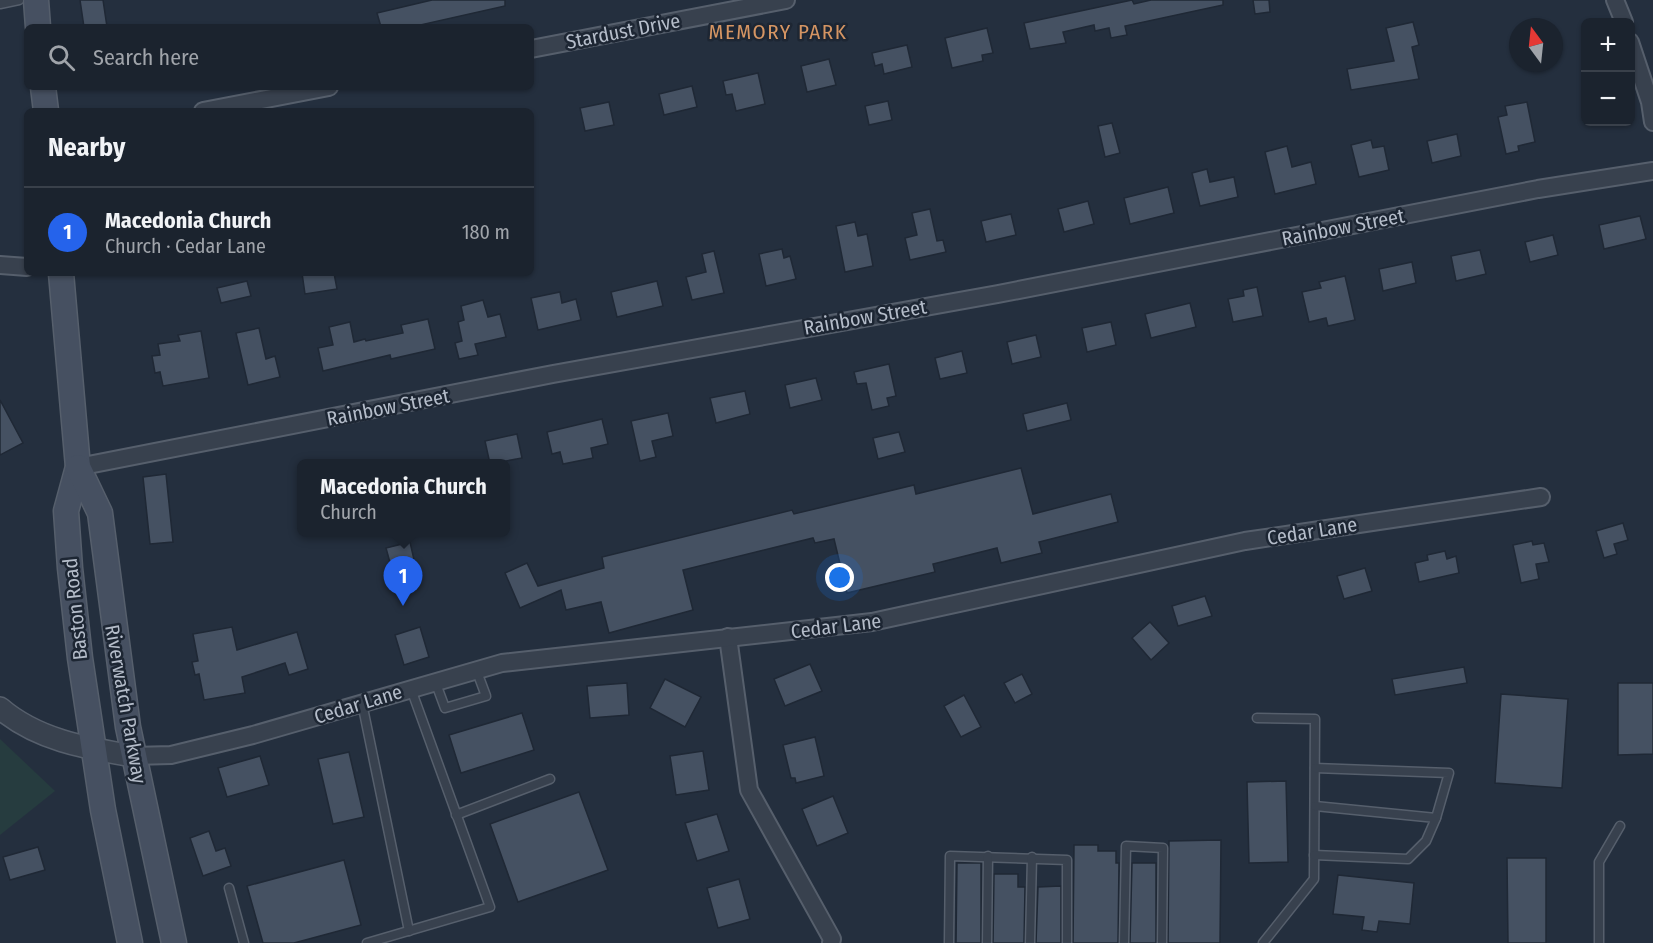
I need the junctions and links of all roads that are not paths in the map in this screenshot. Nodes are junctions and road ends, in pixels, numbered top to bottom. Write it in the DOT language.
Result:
graph roads {
  1 [pos="19,0"];
  2 [pos="36,0"];
  3 [pos="786,0"];
  4 [pos="1615,0"];
  5 [pos="0,4"];
  6 [pos="1622,18"];
  7 [pos="38,24"];
  8 [pos="534,48"];
  9 [pos="1635,57"];
  10 [pos="44,90"];
  11 [pos="313,90"];
  12 [pos="46,108"];
  13 [pos="219,108"];
  14 [pos="1653,122"];
  15 [pos="1653,171"];
  16 [pos="0,265"];
  17 [pos="24,267"];
  18 [pos="61,276"];
  19 [pos="78,467"];
  20 [pos="1541,496"];
  21 [pos="728,637"];
  22 [pos="476,669"];
  23 [pos="435,681"];
  24 [pos="410,688"];
  25 [pos="362,703"];
  26 [pos="0,708"];
  27 [pos="1257,718"];
  28 [pos="94,750"];
  29 [pos="133,756"];
  30 [pos="1315,768"];
  31 [pos="550,779"];
  32 [pos="1315,806"];
  33 [pos="456,815"];
  34 [pos="1436,818"];
  35 [pos="1620,826"];
  36 [pos="1314,855"];
  37 [pos="988,856"];
  38 [pos="1032,857"];
  39 [pos="229,888"];
  40 [pos="409,931"];
  41 [pos="130,943"];
  42 [pos="174,943"];
  43 [pos="244,943"];
  44 [pos="367,943"];
  45 [pos="831,943"];
  46 [pos="949,943"];
  47 [pos="987,943"];
  48 [pos="1030,943"];
  49 [pos="1067,943"];
  50 [pos="1124,943"];
  51 [pos="1162,943"];
  52 [pos="1263,943"];
  53 [pos="1599,943"];
  1 -- 5 [label="lane"];
  2 -- 7 [label="main road"];
  3 -- 8 [label="street, Stardust Drive"];
  4 -- 6 [label="street"];
  9 -- 14 [label="street"];
  10 -- 12 [label="main road"];
  11 -- 13 [label="street"];
  15 -- 19 [label="street, Rainbow Street"];
  16 -- 17 [label="street"];
  18 -- 19 [label="main road, Baston Road"];
  19 -- 28 [label="main road, Baston Road"];
  19 -- 29 [label="main road, Riverwatch Parkway"];
  20 -- 21 [label="street, Cedar Lane"];
  21 -- 22 [label="street, Cedar Lane"];
  21 -- 45 [label="street"];
  22 -- 23 [label="street, Cedar Lane"];
  22 -- 23 [label="lane"];
  23 -- 24 [label="street, Cedar Lane"];
  24 -- 25 [label="street, Cedar Lane"];
  24 -- 33 [label="lane"];
  25 -- 29 [label="street, Cedar Lane"];
  25 -- 40 [label="lane"];
  26 -- 28 [label="street"];
  27 -- 30 [label="lane"];
  28 -- 29 [label="street"];
  28 -- 41 [label="main road, Baston Road"];
  29 -- 42 [label="main road, Riverwatch Parkway"];
  30 -- 32 [label="lane"];
  30 -- 34 [label="lane"];
  31 -- 33 [label="lane"];
  32 -- 34 [label="lane"];
  32 -- 36 [label="lane"];
  33 -- 40 [label="lane"];
  34 -- 36 [label="lane"];
  35 -- 53 [label="lane"];
  36 -- 52 [label="lane"];
  37 -- 38 [label="lane"];
  37 -- 46 [label="lane"];
  37 -- 47 [label="lane"];
  38 -- 48 [label="lane"];
  38 -- 49 [label="lane"];
  39 -- 43 [label="lane"];
  40 -- 44 [label="lane"];
  50 -- 51 [label="lane"];
}
